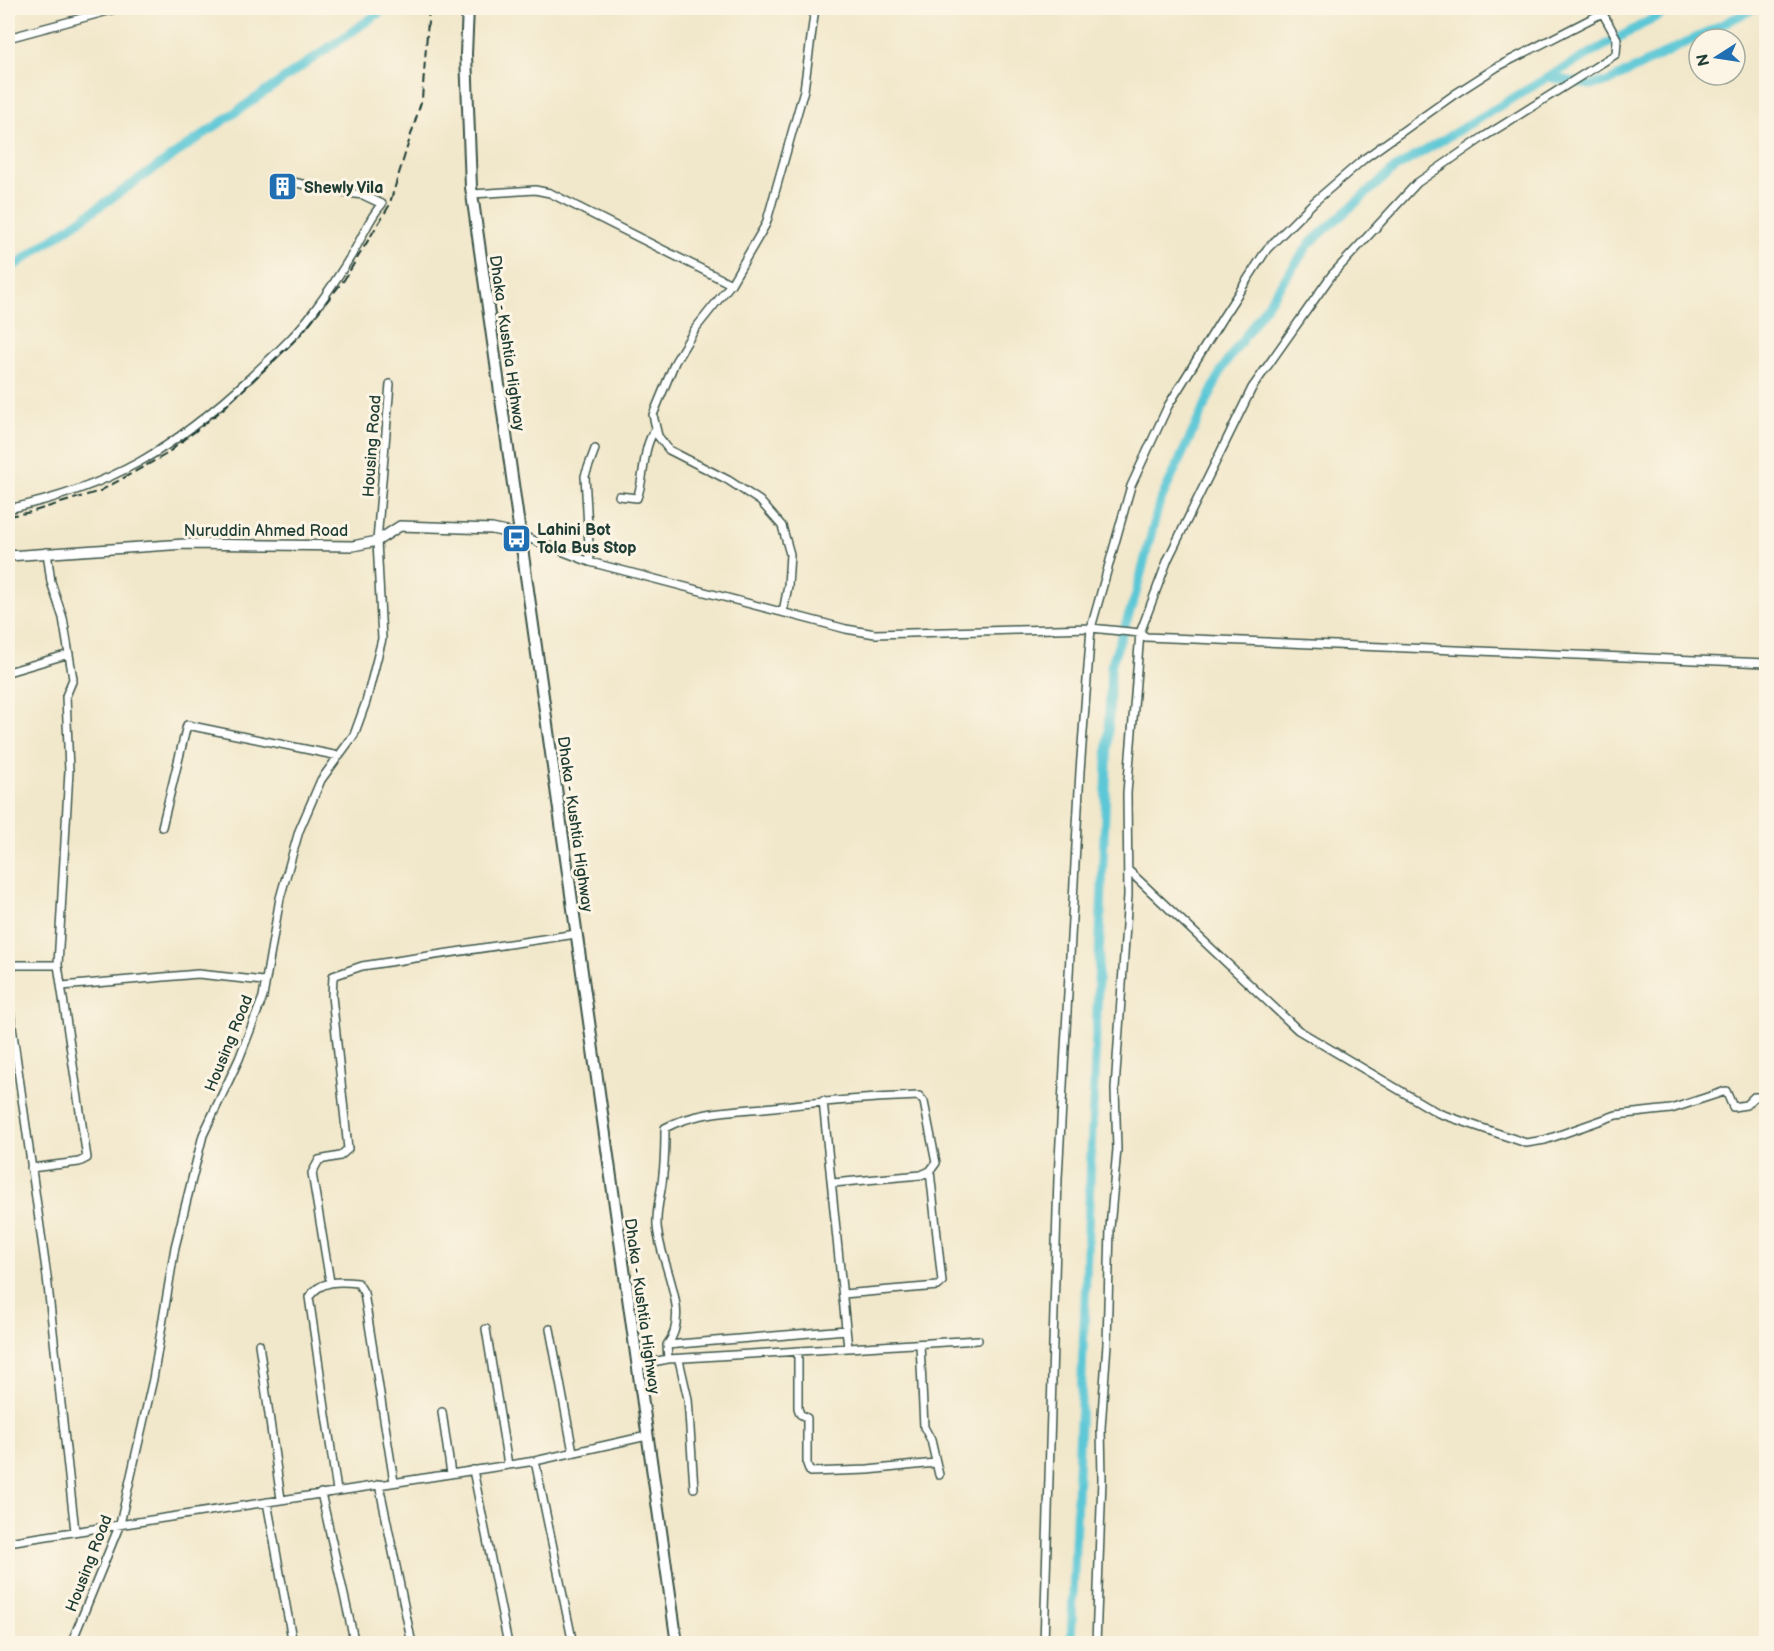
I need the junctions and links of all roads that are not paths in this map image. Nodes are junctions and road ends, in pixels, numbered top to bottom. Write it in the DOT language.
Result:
graph roads {
  1 [pos="119,8"];
  2 [pos="468,8"];
  3 [pos="815,8"];
  4 [pos="1612,8"];
  5 [pos="1602,12"];
  6 [pos="8,38"];
  7 [pos="284,180"];
  8 [pos="472,194"];
  9 [pos="731,284"];
  10 [pos="390,384"];
  11 [pos="656,428"];
  12 [pos="595,449"];
  13 [pos="620,496"];
  14 [pos="8,509"];
  15 [pos="520,535"];
  16 [pos="377,541"];
  17 [pos="47,552"];
  18 [pos="8,556"];
  19 [pos="590,562"];
  20 [pos="783,612"];
  21 [pos="1091,628"];
  22 [pos="1140,633"];
  23 [pos="69,654"];
  24 [pos="1767,663"];
  25 [pos="8,672"];
  26 [pos="339,756"];
  27 [pos="162,827"];
  28 [pos="1128,870"];
  29 [pos="576,934"];
  30 [pos="58,964"];
  31 [pos="8,965"];
  32 [pos="264,981"];
  33 [pos="62,986"];
  34 [pos="8,998"];
  35 [pos="1767,1097"];
  36 [pos="823,1101"];
  37 [pos="31,1168"];
  38 [pos="930,1171"];
  39 [pos="833,1183"];
  40 [pos="330,1282"];
  41 [pos="843,1294"];
  42 [pos="486,1329"];
  43 [pos="550,1329"];
  44 [pos="846,1330"];
  45 [pos="978,1340"];
  46 [pos="259,1344"];
  47 [pos="920,1344"];
  48 [pos="667,1345"];
  49 [pos="848,1348"];
  50 [pos="798,1351"];
  51 [pos="668,1359"];
  52 [pos="679,1360"];
  53 [pos="637,1365"];
  54 [pos="442,1412"];
  55 [pos="647,1436"];
  56 [pos="573,1452"];
  57 [pos="535,1461"];
  58 [pos="935,1463"];
  59 [pos="508,1465"];
  60 [pos="473,1470"];
  61 [pos="451,1474"];
  62 [pos="939,1475"];
  63 [pos="394,1482"];
  64 [pos="379,1484"];
  65 [pos="694,1488"];
  66 [pos="337,1491"];
  67 [pos="321,1493"];
  68 [pos="281,1499"];
  69 [pos="267,1502"];
  70 [pos="120,1524"];
  71 [pos="75,1531"];
  72 [pos="8,1542"];
  73 [pos="71,1644"];
  74 [pos="293,1644"];
  75 [pos="355,1644"];
  76 [pos="412,1644"];
  77 [pos="508,1644"];
  78 [pos="573,1644"];
  79 [pos="677,1644"];
  80 [pos="1044,1644"];
  81 [pos="1096,1644"];
  1 -- 6 [label="street"];
  2 -- 8 [label="main road, Dhaka - Kushtia Highway"];
  3 -- 9 [label="street"];
  4 -- 5 [label="street"];
  5 -- 21 [label="street"];
  5 -- 22 [label="street"];
  7 -- 14 [label="street"];
  8 -- 9 [label="street"];
  8 -- 15 [label="main road, Dhaka - Kushtia Highway"];
  9 -- 11 [label="street"];
  10 -- 16 [label="street, Housing Road"];
  11 -- 13 [label="street"];
  11 -- 20 [label="street"];
  12 -- 19 [label="street"];
  15 -- 16 [label="main road, Nuruddin Ahmed Road"];
  15 -- 19 [label="street"];
  15 -- 29 [label="main road, Dhaka - Kushtia Highway"];
  16 -- 17 [label="main road, Nuruddin Ahmed Road"];
  16 -- 26 [label="street, Housing Road"];
  17 -- 18 [label="main road, Nuruddin Ahmed Road"];
  17 -- 23 [label="street"];
  19 -- 20 [label="street"];
  20 -- 21 [label="street"];
  21 -- 22 [label="street"];
  21 -- 80 [label="street"];
  22 -- 24 [label="street"];
  22 -- 28 [label="street"];
  23 -- 25 [label="street"];
  23 -- 30 [label="street"];
  26 -- 27 [label="street"];
  26 -- 32 [label="street, Housing Road"];
  28 -- 35 [label="street"];
  28 -- 81 [label="street"];
  29 -- 40 [label="street"];
  29 -- 53 [label="main road, Dhaka - Kushtia Highway"];
  30 -- 31 [label="street"];
  30 -- 33 [label="street"];
  32 -- 33 [label="street"];
  32 -- 70 [label="street, Housing Road"];
  33 -- 37 [label="street"];
  34 -- 37 [label="street"];
  36 -- 38 [label="street"];
  36 -- 39 [label="street"];
  36 -- 48 [label="street"];
  37 -- 71 [label="street"];
  38 -- 39 [label="street"];
  38 -- 41 [label="street"];
  39 -- 41 [label="street"];
  40 -- 63 [label="street"];
  40 -- 66 [label="street"];
  41 -- 44 [label="street"];
  42 -- 59 [label="street"];
  43 -- 56 [label="street"];
  44 -- 48 [label="street"];
  44 -- 49 [label="street"];
  45 -- 47 [label="street"];
  46 -- 68 [label="street"];
  47 -- 49 [label="street"];
  47 -- 58 [label="street"];
  48 -- 51 [label="street"];
  49 -- 50 [label="street"];
  50 -- 52 [label="street"];
  50 -- 58 [label="street"];
  51 -- 52 [label="street"];
  51 -- 53 [label="street"];
  52 -- 65 [label="street"];
  53 -- 55 [label="main road, Dhaka - Kushtia Highway"];
  54 -- 61 [label="street"];
  55 -- 56 [label="street"];
  55 -- 79 [label="main road, Dhaka - Kushtia Highway"];
  56 -- 57 [label="street"];
  57 -- 59 [label="street"];
  57 -- 78 [label="street"];
  58 -- 62 [label="street"];
  59 -- 60 [label="street"];
  60 -- 61 [label="street"];
  60 -- 77 [label="street"];
  61 -- 63 [label="street"];
  63 -- 64 [label="street"];
  64 -- 66 [label="street"];
  64 -- 76 [label="street"];
  66 -- 67 [label="street"];
  67 -- 68 [label="street"];
  67 -- 75 [label="street"];
  68 -- 69 [label="street"];
  69 -- 70 [label="street"];
  69 -- 74 [label="street"];
  70 -- 71 [label="street"];
  70 -- 73 [label="street, Housing Road"];
  71 -- 72 [label="street"];
}
